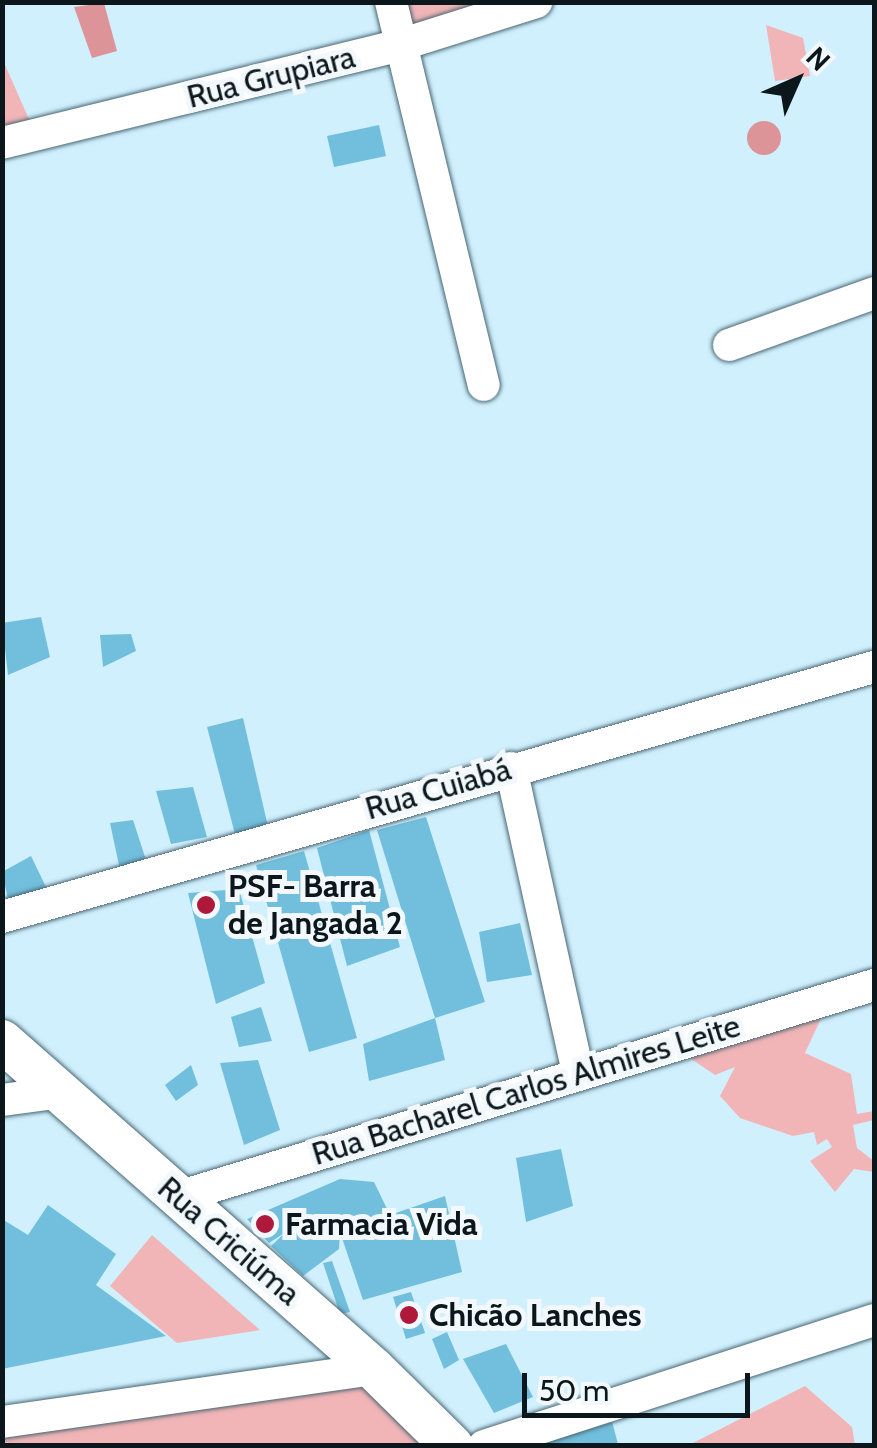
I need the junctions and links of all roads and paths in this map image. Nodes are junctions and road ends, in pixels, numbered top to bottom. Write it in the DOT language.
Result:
graph roads {
  1 [pos="391,2"];
  2 [pos="536,2"];
  3 [pos="400,45"];
  4 [pos="2,143"];
  5 [pos="874,292"];
  6 [pos="728,345"];
  7 [pos="484,386"];
  8 [pos="874,667"];
  9 [pos="511,768"];
  10 [pos="2,917"];
  11 [pos="874,986"];
  12 [pos="2,1041"];
  13 [pos="578,1073"];
  14 [pos="61,1092"];
  15 [pos="2,1100"];
  16 [pos="178,1197"];
  17 [pos="874,1320"];
  18 [pos="374,1369"];
  19 [pos="2,1422"];
  20 [pos="452,1446"];
  21 [pos="484,1446"];
  1 -- 3 [label="street"];
  2 -- 3 [label="street, Rua Grupiara"];
  3 -- 4 [label="street, Rua Grupiara"];
  3 -- 7 [label="street"];
  5 -- 6 [label="street"];
  8 -- 9 [label="street, Rua Cuiabá"];
  9 -- 10 [label="street, Rua Cuiabá"];
  9 -- 13 [label="street"];
  11 -- 13 [label="street, Rua Bacharel Carlos Almires Leite"];
  12 -- 14 [label="main road, Rua Criciúma"];
  13 -- 16 [label="street, Rua Bacharel Carlos Almires Leite"];
  14 -- 15 [label="street"];
  14 -- 16 [label="main road, Rua Criciúma"];
  16 -- 18 [label="main road, Rua Criciúma"];
  17 -- 21 [label="street"];
  18 -- 19 [label="street"];
  18 -- 20 [label="main road, Rua Criciúma"];
}
